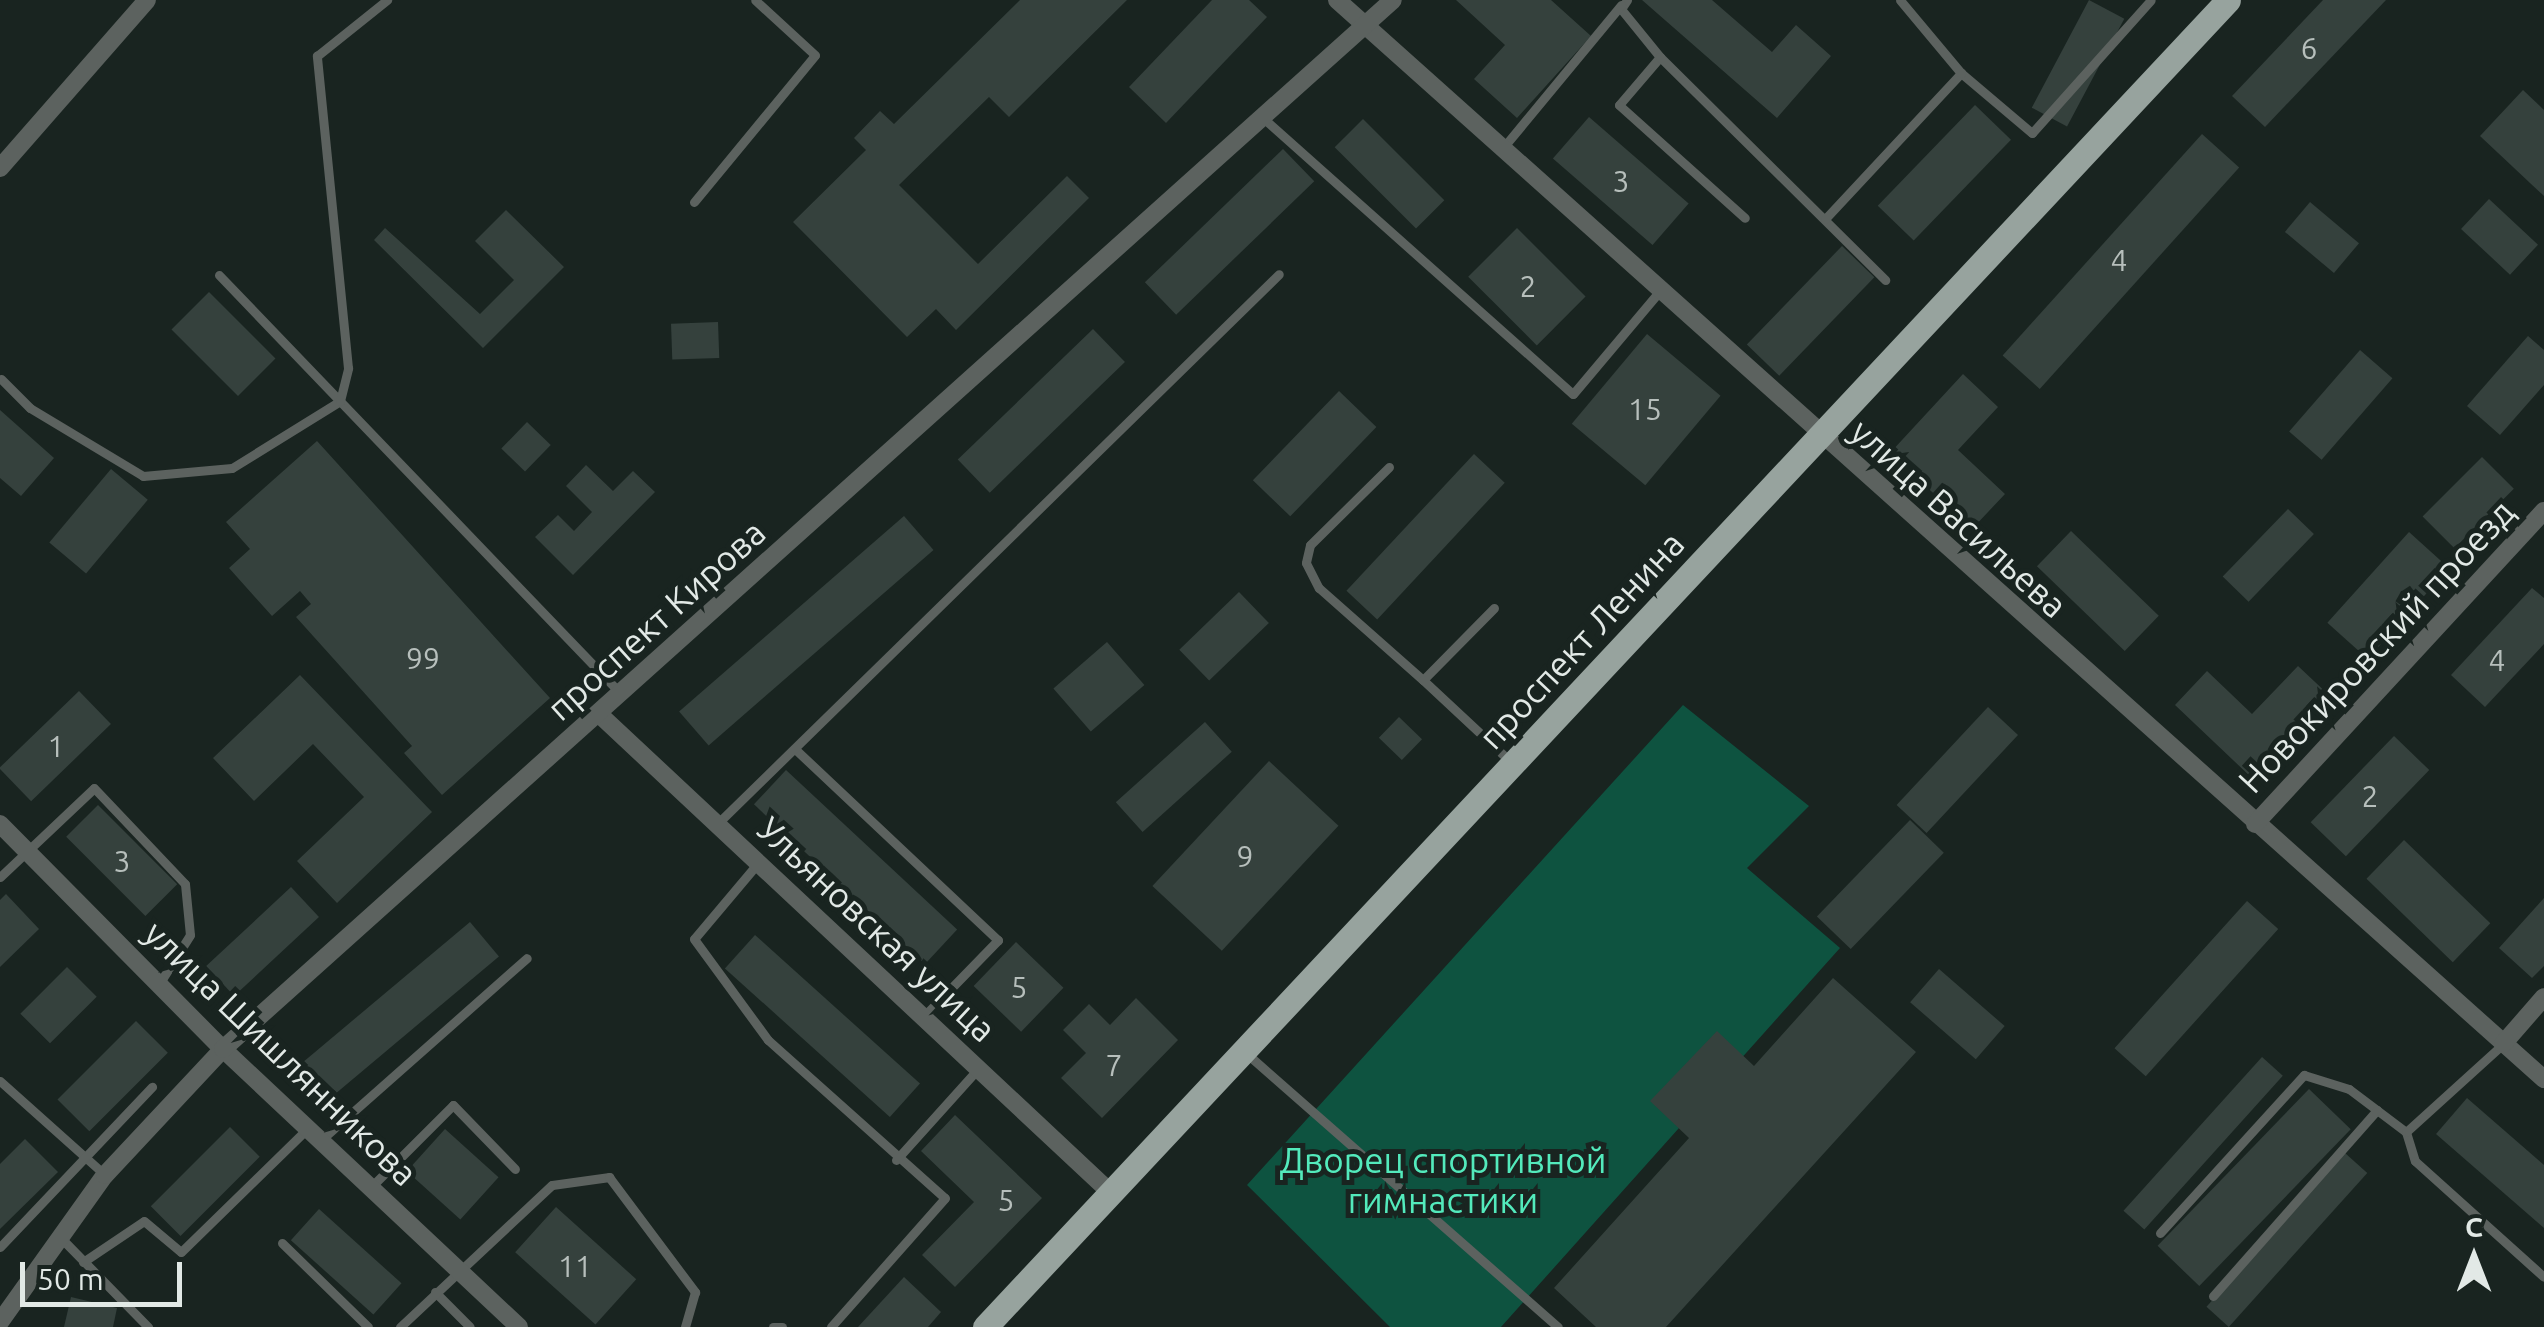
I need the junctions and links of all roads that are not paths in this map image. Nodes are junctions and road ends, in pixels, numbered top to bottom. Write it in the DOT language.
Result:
graph roads {
  1 [pos="148,0"];
  2 [pos="387,0"];
  3 [pos="755,0"];
  4 [pos="1337,0"];
  5 [pos="1393,0"];
  6 [pos="1900,0"];
  7 [pos="2151,0"];
  8 [pos="2228,0"];
  9 [pos="1623,3"];
  10 [pos="1366,26"];
  11 [pos="1660,57"];
  12 [pos="1961,73"];
  13 [pos="1262,118"];
  14 [pos="1502,149"];
  15 [pos="0,168"];
  16 [pos="694,202"];
  17 [pos="1745,218"];
  18 [pos="1825,219"];
  19 [pos="1278,274"];
  20 [pos="219,275"];
  21 [pos="1885,280"];
  22 [pos="1659,292"];
  23 [pos="1,379"];
  24 [pos="340,402"];
  25 [pos="1818,436"];
  26 [pos="1389,467"];
  27 [pos="2544,511"];
  28 [pos="1494,608"];
  29 [pos="1423,680"];
  30 [pos="622,695"];
  31 [pos="599,714"];
  32 [pos="795,750"];
  33 [pos="1513,764"];
  34 [pos="0,824"];
  35 [pos="716,824"];
  36 [pos="2255,824"];
  37 [pos="27,850"];
  38 [pos="758,863"];
  39 [pos="0,877"];
  40 [pos="527,958"];
  41 [pos="159,984"];
  42 [pos="2544,997"];
  43 [pos="923,1018"];
  44 [pos="2503,1044"];
  45 [pos="222,1050"];
  46 [pos="1244,1051"];
  47 [pos="978,1068"];
  48 [pos="2544,1079"];
  49 [pos="0,1081"];
  50 [pos="152,1087"];
  51 [pos="2377,1110"];
  52 [pos="2406,1132"];
  53 [pos="314,1135"];
  54 [pos="85,1156"];
  55 [pos="896,1160"];
  56 [pos="515,1169"];
  57 [pos="104,1175"];
  58 [pos="373,1185"];
  59 [pos="1110,1192"];
  60 [pos="2160,1233"];
  61 [pos="58,1236"];
  62 [pos="282,1243"];
  63 [pos="0,1247"];
  64 [pos="83,1262"];
  65 [pos="456,1269"];
  66 [pos="2544,1277"];
  67 [pos="435,1292"];
  68 [pos="2213,1296"];
  69 [pos="0,1322"];
  70 [pos="148,1327"];
  71 [pos="368,1327"];
  72 [pos="400,1327"];
  73 [pos="470,1327"];
  74 [pos="519,1327"];
  75 [pos="686,1327"];
  76 [pos="773,1327"];
  77 [pos="782,1327"];
  78 [pos="831,1327"];
  79 [pos="985,1327"];
  80 [pos="1558,1327"];
  1 -- 15 [label="street"];
  2 -- 24 [label="lane"];
  3 -- 16 [label="lane"];
  4 -- 10 [label="street, улица Васильева"];
  5 -- 10 [label="street, проспект Кирова"];
  6 -- 12 [label="lane"];
  7 -- 12 [label="lane"];
  8 -- 25 [label="main road, проспект Ленина"];
  9 -- 11 [label="lane"];
  9 -- 14 [label="lane"];
  10 -- 13 [label="street, проспект Кирова"];
  10 -- 14 [label="street, улица Васильева"];
  11 -- 17 [label="lane"];
  11 -- 18 [label="lane"];
  12 -- 18 [label="lane"];
  13 -- 22 [label="lane"];
  13 -- 30 [label="street, проспект Кирова"];
  14 -- 22 [label="street, улица Васильева"];
  18 -- 21 [label="lane"];
  19 -- 32 [label="lane"];
  20 -- 24 [label="lane"];
  22 -- 25 [label="street, улица Васильева"];
  23 -- 24 [label="lane"];
  24 -- 30 [label="lane"];
  25 -- 33 [label="main road, проспект Ленина"];
  25 -- 36 [label="street, улица Васильева"];
  26 -- 29 [label="lane"];
  27 -- 36 [label="street, Новокировский проезд"];
  28 -- 29 [label="lane"];
  29 -- 33 [label="lane"];
  30 -- 31 [label="street, проспект Кирова"];
  31 -- 35 [label="street, Ульяновская улица"];
  31 -- 45 [label="street, проспект Кирова"];
  32 -- 35 [label="lane"];
  32 -- 43 [label="lane"];
  33 -- 46 [label="main road, проспект Ленина"];
  34 -- 37 [label="street, улица Шишлянникова"];
  35 -- 38 [label="street, Ульяновская улица"];
  36 -- 44 [label="street, улица Васильева"];
  37 -- 39 [label="lane"];
  37 -- 41 [label="street, улица Шишлянникова"];
  37 -- 41 [label="lane"];
  38 -- 43 [label="street, Ульяновская улица"];
  38 -- 55 [label="lane"];
  40 -- 53 [label="lane"];
  41 -- 45 [label="street, улица Шишлянникова"];
  42 -- 44 [label="street"];
  43 -- 47 [label="street, Ульяновская улица"];
  44 -- 48 [label="street, улица Васильева"];
  44 -- 52 [label="lane"];
  45 -- 53 [label="street, улица Шишлянникова"];
  45 -- 57 [label="street, проспект Кирова"];
  46 -- 59 [label="main road, проспект Ленина"];
  46 -- 80 [label="lane"];
  47 -- 55 [label="lane"];
  47 -- 59 [label="street, Ульяновская улица"];
  49 -- 54 [label="lane"];
  50 -- 54 [label="lane"];
  51 -- 52 [label="lane"];
  51 -- 60 [label="lane"];
  51 -- 68 [label="lane"];
  52 -- 66 [label="lane"];
  53 -- 58 [label="street, улица Шишлянникова"];
  53 -- 64 [label="lane"];
  54 -- 57 [label="lane"];
  54 -- 63 [label="lane"];
  55 -- 78 [label="lane"];
  56 -- 58 [label="lane"];
  57 -- 61 [label="street, проспект Кирова"];
  58 -- 65 [label="street, улица Шишлянникова"];
  59 -- 79 [label="main road, проспект Ленина"];
  61 -- 64 [label="lane"];
  61 -- 69 [label="street, проспект Кирова"];
  62 -- 71 [label="lane"];
  64 -- 70 [label="lane"];
  65 -- 67 [label="lane"];
  65 -- 74 [label="street, улица Шишлянникова"];
  65 -- 75 [label="lane"];
  67 -- 72 [label="lane"];
  67 -- 73 [label="lane"];
  76 -- 77 [label="lane"];
}
